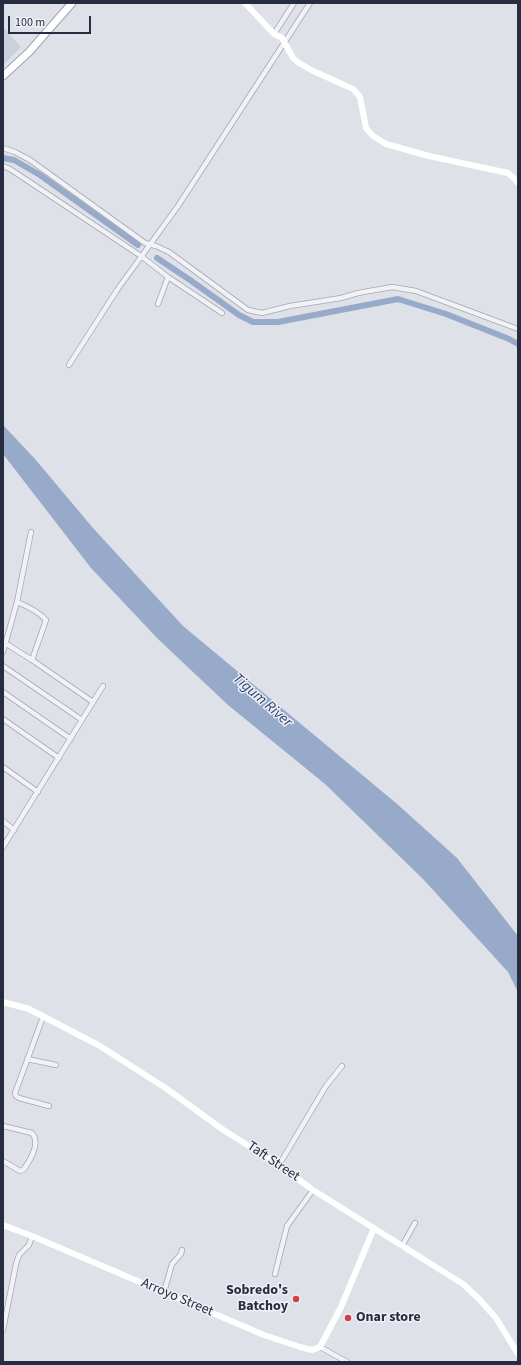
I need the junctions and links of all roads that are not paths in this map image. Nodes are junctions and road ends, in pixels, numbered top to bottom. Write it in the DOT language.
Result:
graph roads {
  1 [pos="72,3"];
  2 [pos="245,3"];
  3 [pos="294,3"];
  4 [pos="310,3"];
  5 [pos="274,34"];
  6 [pos="284,42"];
  7 [pos="3,76"];
  8 [pos="3,148"];
  9 [pos="3,166"];
  10 [pos="518,183"];
  11 [pos="149,244"];
  12 [pos="141,256"];
  13 [pos="168,277"];
  14 [pos="158,304"];
  15 [pos="222,313"];
  16 [pos="518,329"];
  17 [pos="69,365"];
  18 [pos="31,532"];
  19 [pos="16,602"];
  20 [pos="5,643"];
  21 [pos="3,652"];
  22 [pos="32,660"];
  23 [pos="3,666"];
  24 [pos="103,686"];
  25 [pos="3,692"];
  26 [pos="93,702"];
  27 [pos="3,719"];
  28 [pos="82,720"];
  29 [pos="71,739"];
  30 [pos="59,758"];
  31 [pos="3,767"];
  32 [pos="38,792"];
  33 [pos="3,822"];
  34 [pos="14,830"];
  35 [pos="3,848"];
  36 [pos="3,1002"];
  37 [pos="43,1017"];
  38 [pos="27,1059"];
  39 [pos="56,1065"];
  40 [pos="342,1066"];
  41 [pos="49,1106"];
  42 [pos="3,1126"];
  43 [pos="3,1161"];
  44 [pos="279,1165"];
  45 [pos="314,1190"];
  46 [pos="414,1223"];
  47 [pos="3,1225"];
  48 [pos="374,1228"];
  49 [pos="32,1236"];
  50 [pos="402,1246"];
  51 [pos="182,1250"];
  52 [pos="275,1274"];
  53 [pos="164,1292"];
  54 [pos="3,1330"];
  55 [pos="320,1347"];
  56 [pos="518,1354"];
  57 [pos="347,1362"];
  1 -- 7 [label="main road"];
  2 -- 5 [label="street"];
  3 -- 5 [label="street"];
  4 -- 6 [label="street"];
  5 -- 6 [label="street"];
  6 -- 10 [label="street"];
  6 -- 11 [label="street"];
  8 -- 11 [label="street"];
  9 -- 12 [label="street"];
  11 -- 12 [label="street"];
  11 -- 16 [label="street"];
  12 -- 13 [label="street"];
  12 -- 17 [label="street"];
  13 -- 14 [label="street"];
  13 -- 15 [label="street"];
  18 -- 19 [label="street"];
  19 -- 20 [label="street"];
  19 -- 22 [label="street"];
  20 -- 21 [label="street"];
  20 -- 22 [label="street"];
  22 -- 26 [label="street"];
  23 -- 28 [label="street"];
  24 -- 26 [label="street"];
  25 -- 29 [label="street"];
  26 -- 28 [label="street"];
  27 -- 30 [label="street"];
  28 -- 29 [label="street"];
  29 -- 30 [label="street"];
  30 -- 32 [label="street"];
  31 -- 32 [label="street"];
  32 -- 34 [label="street"];
  33 -- 34 [label="street"];
  34 -- 35 [label="street"];
  36 -- 37 [label="street, Taft Street"];
  37 -- 38 [label="street"];
  37 -- 44 [label="street, Taft Street"];
  38 -- 39 [label="street"];
  38 -- 41 [label="street"];
  40 -- 44 [label="street"];
  42 -- 43 [label="street"];
  44 -- 45 [label="street, Taft Street"];
  45 -- 48 [label="street, Taft Street"];
  45 -- 52 [label="street"];
  46 -- 50 [label="street"];
  47 -- 49 [label="street, Arroyo Street"];
  48 -- 50 [label="street, Taft Street"];
  48 -- 55 [label="street"];
  49 -- 53 [label="street, Arroyo Street"];
  49 -- 54 [label="street"];
  50 -- 56 [label="street, Taft Street"];
  51 -- 53 [label="street"];
  53 -- 55 [label="street, Arroyo Street"];
  55 -- 57 [label="street"];
}
